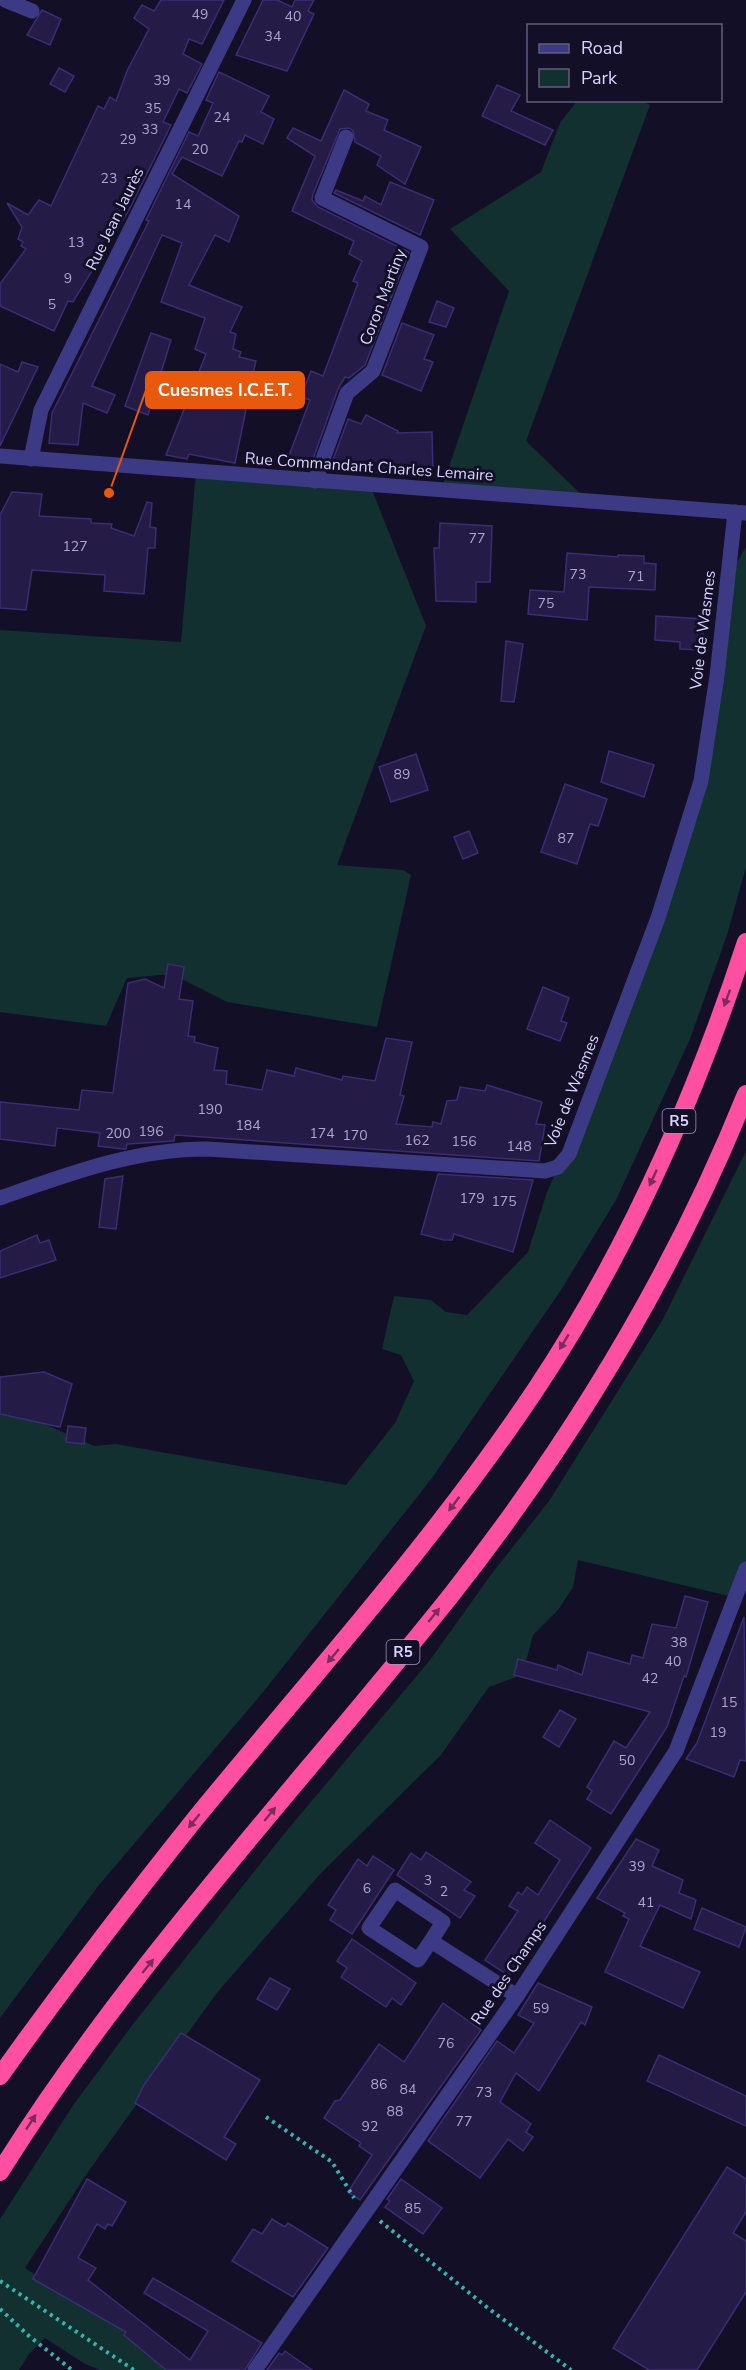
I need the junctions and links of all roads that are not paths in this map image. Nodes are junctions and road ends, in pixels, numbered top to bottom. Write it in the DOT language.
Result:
graph roads {
  1 [pos="5,0"];
  2 [pos="244,0"];
  3 [pos="32,11"];
  4 [pos="346,137"];
  5 [pos="0,456"];
  6 [pos="31,459"];
  7 [pos="315,481"];
  8 [pos="740,513"];
  9 [pos="746,942"];
  10 [pos="746,1094"];
  11 [pos="0,1198"];
  12 [pos="746,1569"];
  13 [pos="431,1941"];
  14 [pos="517,1996"];
  15 [pos="0,2076"];
  16 [pos="0,2172"];
  17 [pos="255,2370"];
  1 -- 3 [label="street"];
  2 -- 6 [label="street, Rue Jean Jaurès"];
  4 -- 7 [label="street, Coron Martiny"];
  5 -- 6 [label="street, Rue Commandant Charles Lemaire"];
  6 -- 7 [label="street, Rue Commandant Charles Lemaire"];
  7 -- 8 [label="street, Rue Commandant Charles Lemaire"];
  8 -- 11 [label="street, Voie de Wasmes"];
  9 -- 15 [label="highway, R5, one-way"];
  16 -- 10 [label="highway, R5, one-way"];
  12 -- 14 [label="street, Rue des Champs"];
  13 -- 13 [label="street"];
  13 -- 14 [label="street"];
  14 -- 17 [label="street, Rue des Champs"];
}
